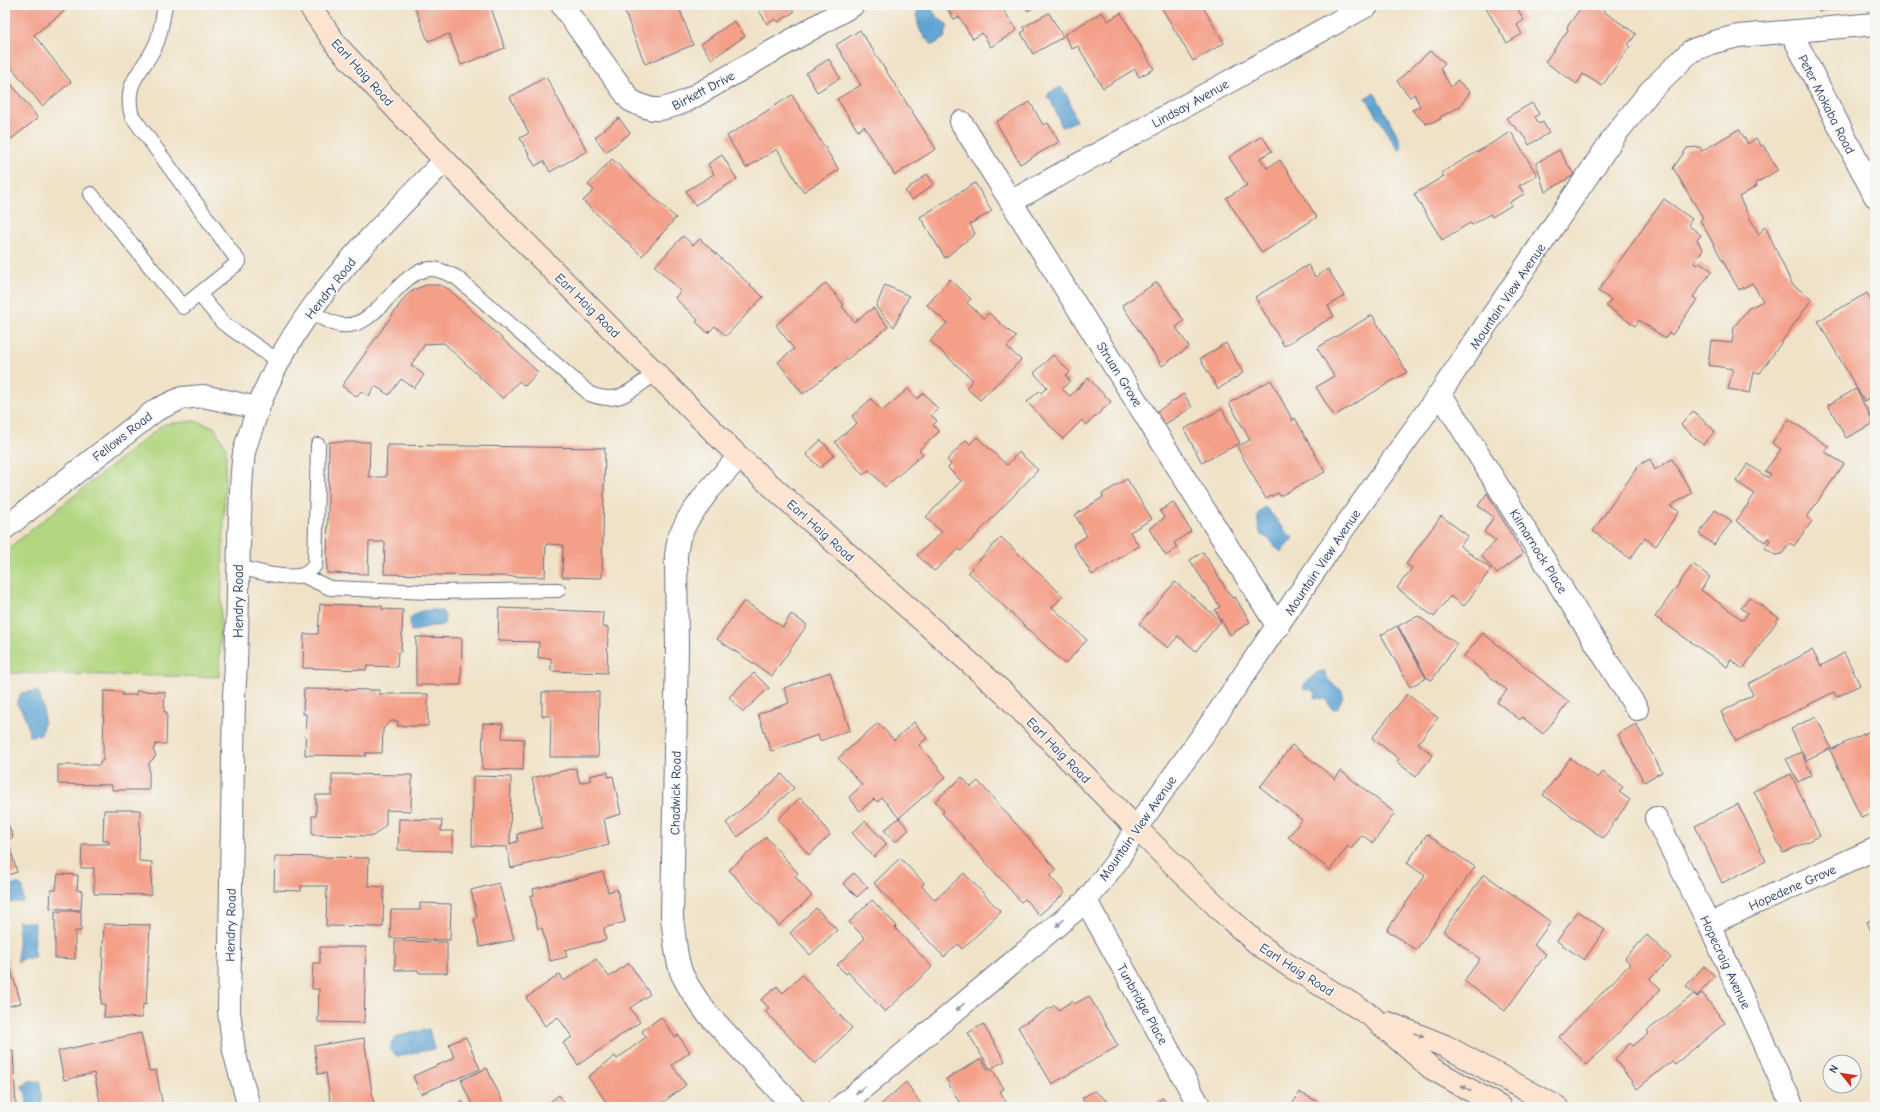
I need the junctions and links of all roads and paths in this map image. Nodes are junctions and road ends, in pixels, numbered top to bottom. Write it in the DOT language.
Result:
graph roads {
  1 [pos="165,5"];
  2 [pos="309,5"];
  3 [pos="562,5"];
  4 [pos="853,5"];
  5 [pos="1368,5"];
  6 [pos="1875,24"];
  7 [pos="1791,32"];
  8 [pos="961,122"];
  9 [pos="445,160"];
  10 [pos="91,194"];
  11 [pos="1875,196"];
  12 [pos="1012,201"];
  13 [pos="199,294"];
  14 [pos="310,311"];
  15 [pos="278,361"];
  16 [pos="656,373"];
  17 [pos="1440,393"];
  18 [pos="258,408"];
  19 [pos="318,445"];
  20 [pos="739,456"];
  21 [pos="5,528"];
  22 [pos="238,567"];
  23 [pos="302,575"];
  24 [pos="558,590"];
  25 [pos="1278,627"];
  26 [pos="1637,709"];
  27 [pos="1656,818"];
  28 [pos="1136,828"];
  29 [pos="1875,850"];
  30 [pos="1086,901"];
  31 [pos="1709,924"];
  32 [pos="1370,1015"];
  33 [pos="250,1107"];
  34 [pos="794,1107"];
  35 [pos="840,1107"];
  36 [pos="1200,1107"];
  37 [pos="1500,1107"];
  38 [pos="1557,1107"];
  39 [pos="1793,1107"];
  1 -- 13 [label="lane"];
  2 -- 9 [label="street, Earl Haig Road"];
  3 -- 4 [label="street, Birkett Drive"];
  5 -- 12 [label="street, Lindsay Avenue"];
  6 -- 7 [label="street, Mountain View Avenue"];
  7 -- 11 [label="street, Peter Mokaba Road"];
  7 -- 17 [label="street, Mountain View Avenue"];
  8 -- 12 [label="street, Struan Grove"];
  9 -- 14 [label="street, Hendry Road"];
  9 -- 16 [label="street, Earl Haig Road"];
  10 -- 13 [label="lane"];
  12 -- 25 [label="street, Struan Grove"];
  13 -- 15 [label="lane"];
  14 -- 15 [label="street, Hendry Road"];
  14 -- 16 [label="lane"];
  15 -- 18 [label="street, Hendry Road"];
  16 -- 20 [label="street, Earl Haig Road"];
  17 -- 25 [label="street, Mountain View Avenue"];
  17 -- 26 [label="street, Kilmarnock Place"];
  18 -- 21 [label="street, Fellows Road"];
  18 -- 22 [label="street, Hendry Road"];
  19 -- 23 [label="lane"];
  20 -- 28 [label="street, Earl Haig Road"];
  20 -- 34 [label="street, Chadwick Road"];
  22 -- 23 [label="lane"];
  22 -- 33 [label="street, Hendry Road"];
  23 -- 24 [label="lane"];
  25 -- 28 [label="street, Mountain View Avenue"];
  27 -- 31 [label="street, Hopecraig Avenue"];
  28 -- 30 [label="street, Mountain View Avenue"];
  28 -- 32 [label="street, Earl Haig Road"];
  29 -- 31 [label="street, Hopedene Grove"];
  30 -- 35 [label="street, Mountain View Avenue, one-way"];
  30 -- 36 [label="street, Tunbridge Place"];
  31 -- 39 [label="street, Hopecraig Avenue"];
  37 -- 32 [label="street, Earl Haig Road, one-way"];
  32 -- 38 [label="street, Earl Haig Road, one-way"];
}
